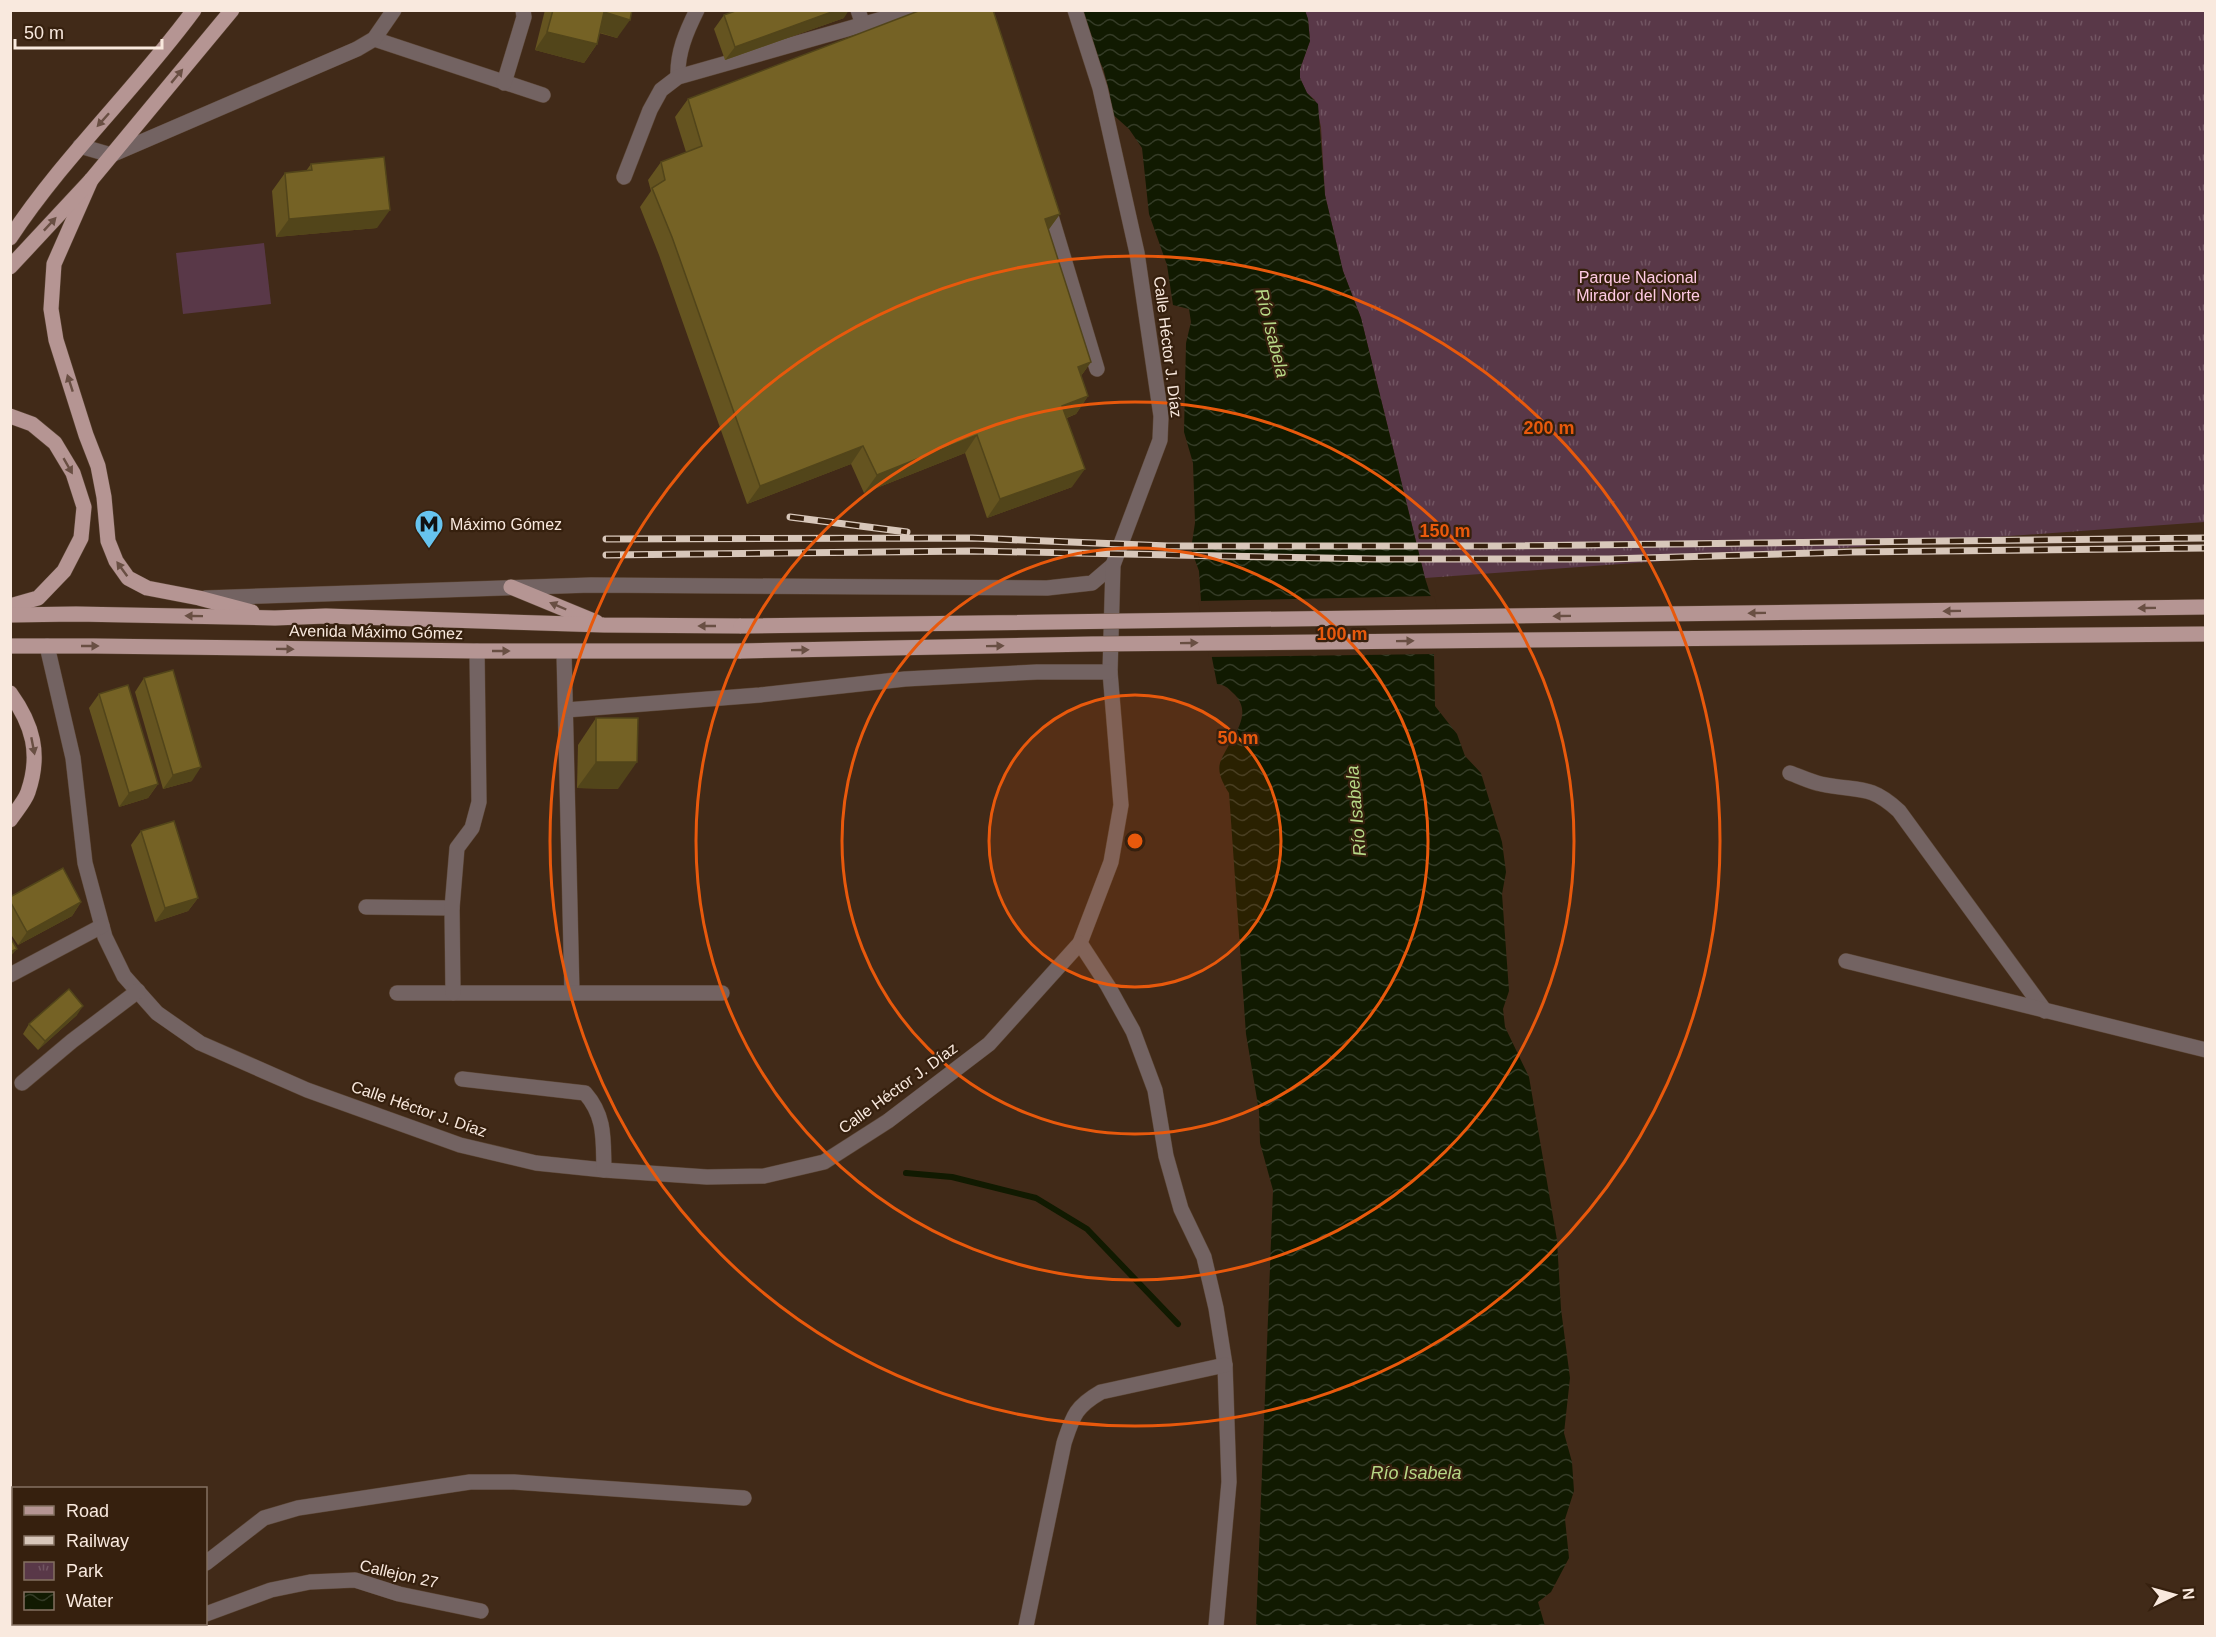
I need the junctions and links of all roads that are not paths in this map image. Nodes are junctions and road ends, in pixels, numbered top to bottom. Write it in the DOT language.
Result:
graph roads {
  1 [pos="194,10"];
  2 [pos="232,10"];
  3 [pos="394,10"];
  4 [pos="523,10"];
  5 [pos="697,10"];
  6 [pos="914,10"];
  7 [pos="1075,10"];
  8 [pos="860,18"];
  9 [pos="374,39"];
  10 [pos="678,77"];
  11 [pos="504,83"];
  12 [pos="543,95"];
  13 [pos="80,146"];
  14 [pos="111,156"];
  15 [pos="624,177"];
  16 [pos="91,180"];
  17 [pos="1046,196"];
  18 [pos="16,226"];
  19 [pos="10,238"];
  20 [pos="10,267"];
  21 [pos="1097,369"];
  22 [pos="10,416"];
  23 [pos="1113,566"];
  24 [pos="511,587"];
  25 [pos="199,598"];
  26 [pos="10,606"];
  27 [pos="2205,607"];
  28 [pos="10,615"];
  29 [pos="275,618"];
  30 [pos="604,626"];
  31 [pos="2205,634"];
  32 [pos="10,646"];
  33 [pos="47,646"];
  34 [pos="477,651"];
  35 [pos="564,652"];
  36 [pos="1110,672"];
  37 [pos="10,693"];
  38 [pos="566,710"];
  39 [pos="1790,773"];
  40 [pos="10,820"];
  41 [pos="366,907"];
  42 [pos="452,908"];
  43 [pos="102,926"];
  44 [pos="1080,943"];
  45 [pos="1846,961"];
  46 [pos="10,975"];
  47 [pos="138,991"];
  48 [pos="397,993"];
  49 [pos="453,993"];
  50 [pos="572,993"];
  51 [pos="722,993"];
  52 [pos="2045,1011"];
  53 [pos="2205,1050"];
  54 [pos="462,1079"];
  55 [pos="22,1083"];
  56 [pos="604,1170"];
  57 [pos="1225,1365"];
  58 [pos="744,1498"];
  59 [pos="207,1562"];
  60 [pos="481,1611"];
  61 [pos="207,1614"];
  62 [pos="1026,1626"];
  63 [pos="1216,1626"];
  1 -- 13 [label="main road, one-way"];
  14 -- 2 [label="main road, one-way"];
  3 -- 9 [label="street"];
  4 -- 11 [label="street"];
  5 -- 10 [label="street"];
  6 -- 8 [label="street"];
  7 -- 23 [label="street, Calle Héctor J. Díaz"];
  8 -- 10 [label="street"];
  9 -- 11 [label="street"];
  9 -- 14 [label="street"];
  10 -- 15 [label="street"];
  11 -- 12 [label="street"];
  13 -- 14 [label="street"];
  13 -- 18 [label="main road"];
  14 -- 16 [label="main road"];
  20 -- 16 [label="main road, one-way"];
  25 -- 16 [label="main road, one-way"];
  17 -- 21 [label="street"];
  18 -- 19 [label="main road"];
  22 -- 26 [label="main road, one-way"];
  23 -- 24 [label="street"];
  23 -- 36 [label="street, Calle Héctor J. Díaz"];
  24 -- 25 [label="street"];
  30 -- 24 [label="main road, one-way"];
  25 -- 29 [label="main road"];
  27 -- 30 [label="main road, Avenida Máximo Gómez, one-way, bridge"];
  29 -- 28 [label="main road, Avenida Máximo Gómez, one-way"];
  29 -- 30 [label="main road, Avenida Máximo Gómez"];
  35 -- 31 [label="main road, Avenida Máximo Gómez, one-way, bridge"];
  32 -- 33 [label="main road, Avenida Máximo Gómez"];
  33 -- 34 [label="main road, Avenida Máximo Gómez, one-way"];
  33 -- 43 [label="street, Calle Héctor J. Díaz"];
  34 -- 35 [label="main road, Avenida Máximo Gómez, one-way"];
  34 -- 42 [label="street"];
  35 -- 38 [label="street"];
  36 -- 38 [label="street"];
  36 -- 44 [label="street, Calle Héctor J. Díaz"];
  37 -- 40 [label="main road, one-way"];
  38 -- 50 [label="street"];
  39 -- 52 [label="street"];
  41 -- 42 [label="street"];
  42 -- 49 [label="street"];
  43 -- 46 [label="street"];
  43 -- 47 [label="street, Calle Héctor J. Díaz"];
  44 -- 56 [label="street, Calle Héctor J. Díaz"];
  44 -- 57 [label="street"];
  45 -- 52 [label="street"];
  47 -- 55 [label="street"];
  47 -- 56 [label="street, Calle Héctor J. Díaz"];
  48 -- 49 [label="street"];
  49 -- 50 [label="street"];
  50 -- 51 [label="street"];
  52 -- 53 [label="street"];
  54 -- 56 [label="street"];
  57 -- 62 [label="street"];
  57 -- 63 [label="street"];
  58 -- 59 [label="street"];
  60 -- 61 [label="street, Callejon 27"];
}
